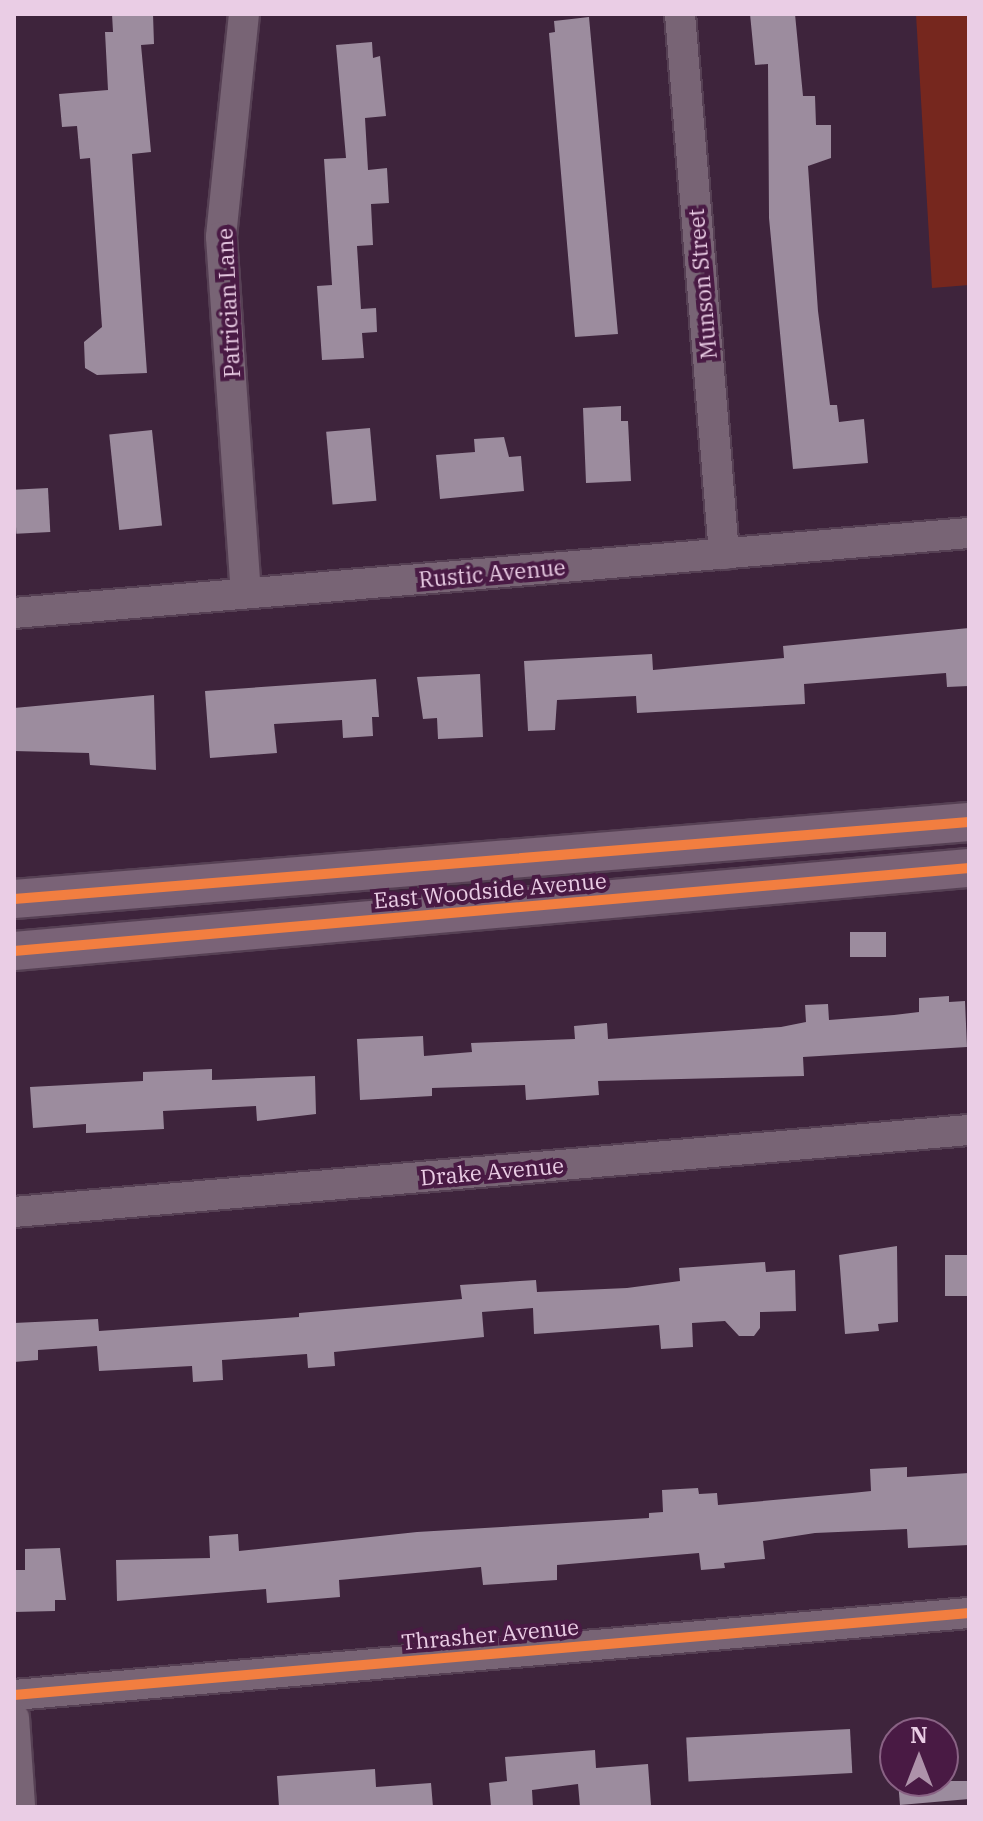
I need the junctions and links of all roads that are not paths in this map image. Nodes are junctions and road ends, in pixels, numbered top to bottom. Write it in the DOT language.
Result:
graph roads {
  1 [pos="244,14"];
  2 [pos="680,14"];
  3 [pos="969,533"];
  4 [pos="724,554"];
  5 [pos="246,593"];
  6 [pos="14,613"];
  7 [pos="969,822"];
  8 [pos="969,868"];
  9 [pos="14,899"];
  10 [pos="14,951"];
  11 [pos="969,1130"];
  12 [pos="14,1212"];
  13 [pos="969,1613"];
  14 [pos="14,1695"];
  15 [pos="14,1718"];
  16 [pos="20,1807"];
  1 -- 5 [label="street, Patrician Lane"];
  2 -- 4 [label="street, Munson Street"];
  3 -- 4 [label="street, Rustic Avenue"];
  4 -- 5 [label="street, Rustic Avenue"];
  5 -- 6 [label="street, Rustic Avenue"];
  7 -- 9 [label="main road, East Woodside Avenue"];
  8 -- 10 [label="main road, East Woodside Avenue"];
  11 -- 12 [label="street, Drake Avenue"];
  13 -- 14 [label="street, Thrasher Avenue"];
  15 -- 16 [label="street"];
}
